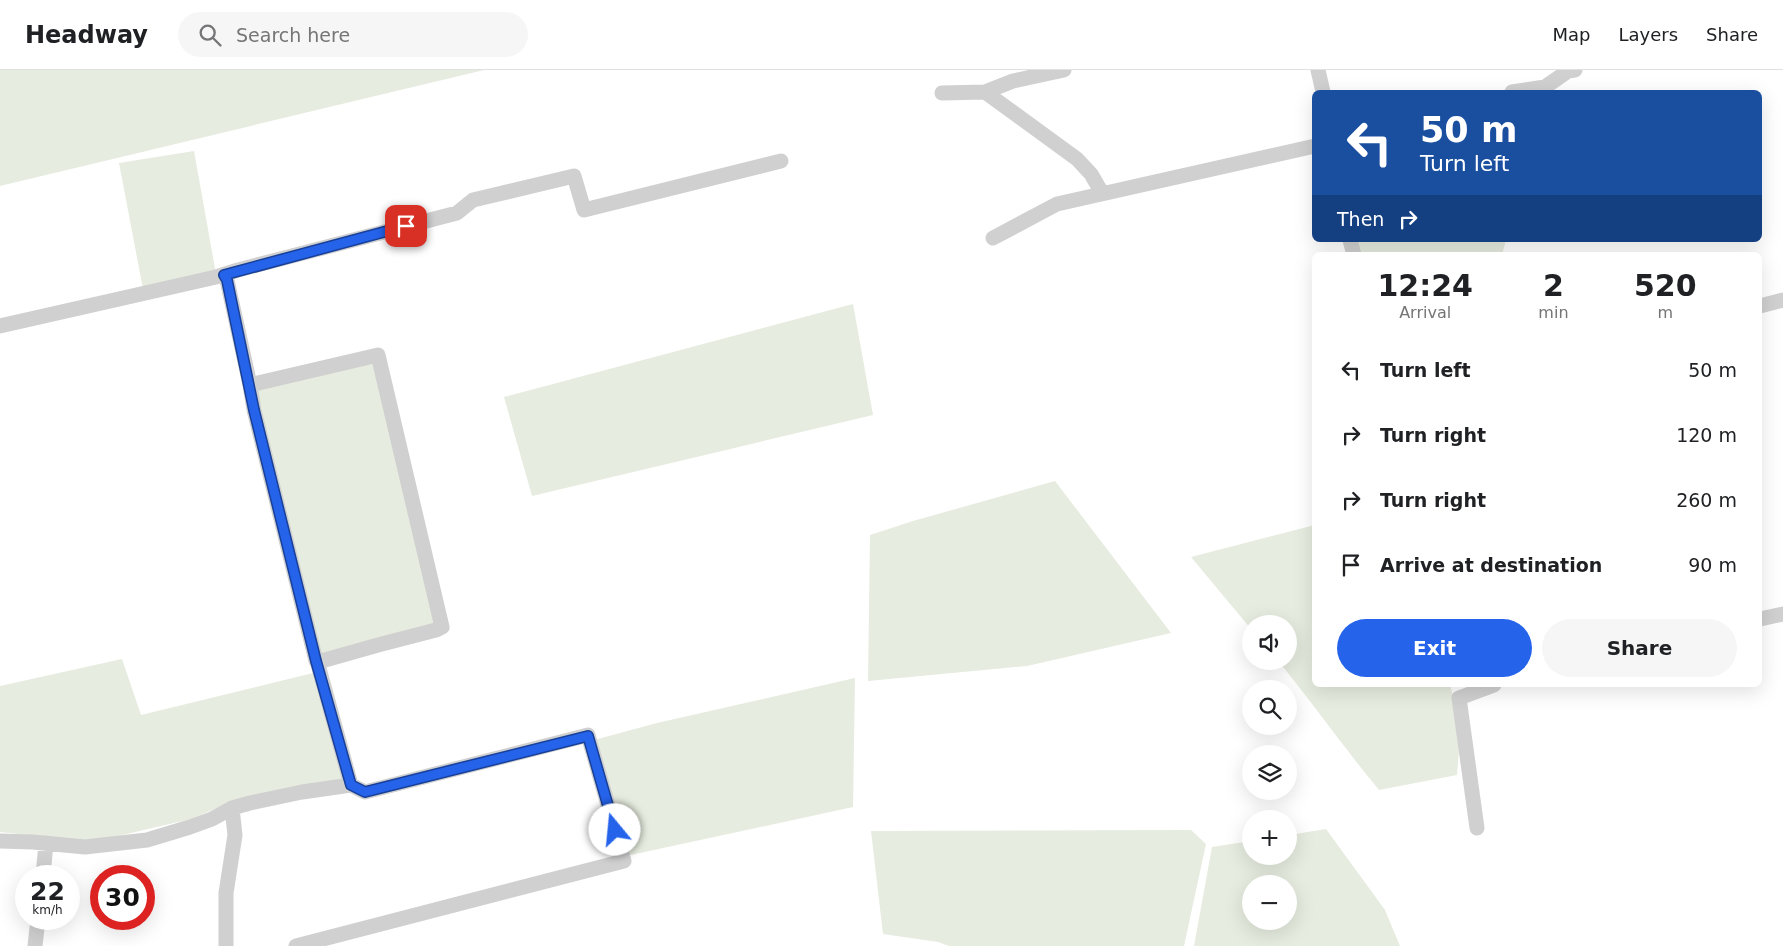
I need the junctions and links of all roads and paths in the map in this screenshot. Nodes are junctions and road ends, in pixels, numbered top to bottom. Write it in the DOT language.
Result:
graph roads {
  1 [pos="1064,70"];
  2 [pos="1318,70"];
  3 [pos="1575,70"];
  4 [pos="1323,90"];
  5 [pos="1525,90"];
  6 [pos="942,92"];
  7 [pos="985,92"];
  8 [pos="1312,147"];
  9 [pos="781,161"];
  10 [pos="1102,193"];
  11 [pos="993,238"];
  12 [pos="224,275"];
  13 [pos="1783,300"];
  14 [pos="1762,305"];
  15 [pos="0,326"];
  16 [pos="250,386"];
  17 [pos="1783,614"];
  18 [pos="1762,619"];
  19 [pos="317,661"];
  20 [pos="1489,687"];
  21 [pos="351,785"];
  22 [pos="232,808"];
  23 [pos="1477,828"];
  24 [pos="0,841"];
  25 [pos="46,843"];
  26 [pos="44,865"];
  27 [pos="37,930"];
  28 [pos="36,946"];
  29 [pos="226,946"];
  30 [pos="296,946"];
  1 -- 7 [label="street"];
  2 -- 4 [label="street"];
  3 -- 5 [label="street"];
  6 -- 7 [label="street"];
  7 -- 10 [label="street"];
  8 -- 10 [label="street"];
  9 -- 12 [label="street"];
  10 -- 11 [label="street"];
  12 -- 15 [label="street"];
  12 -- 16 [label="street"];
  13 -- 14 [label="street"];
  16 -- 19 [label="street"];
  16 -- 19 [label="street"];
  17 -- 18 [label="street"];
  19 -- 21 [label="street"];
  20 -- 23 [label="street"];
  21 -- 22 [label="street"];
  21 -- 30 [label="street"];
  22 -- 25 [label="street"];
  22 -- 29 [label="street"];
  24 -- 25 [label="street"];
  25 -- 26 [label="street"];
  27 -- 28 [label="street"];
}
